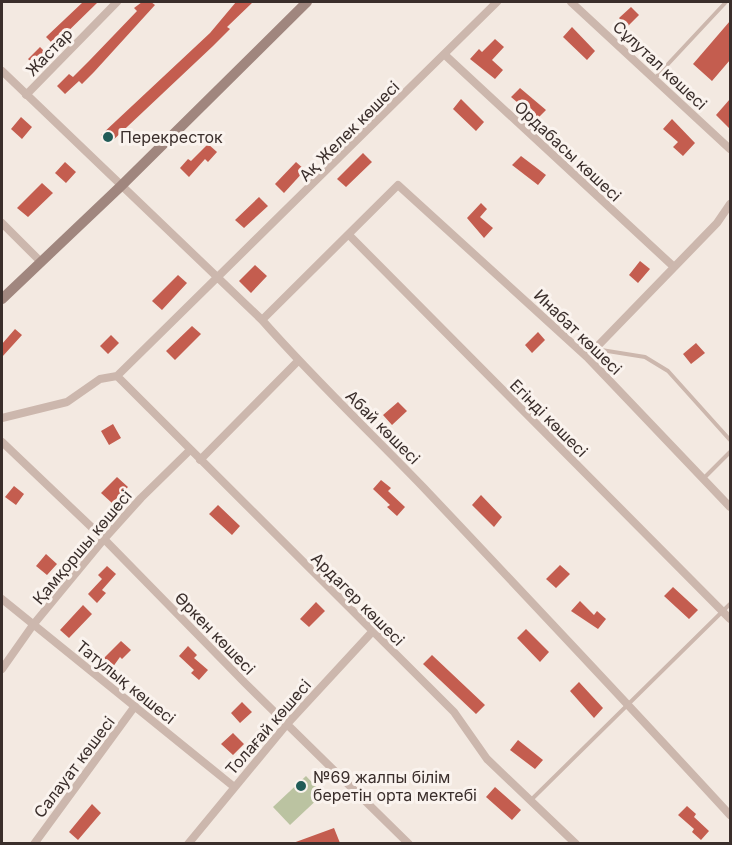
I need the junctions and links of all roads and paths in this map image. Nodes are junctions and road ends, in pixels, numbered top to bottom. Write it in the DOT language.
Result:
graph roads {
  1 [pos="117,2"];
  2 [pos="307,2"];
  3 [pos="497,2"];
  4 [pos="571,2"];
  5 [pos="726,2"];
  6 [pos="445,55"];
  7 [pos="2,71"];
  8 [pos="655,78"];
  9 [pos="27,95"];
  10 [pos="730,149"];
  11 [pos="121,186"];
  12 [pos="730,204"];
  13 [pos="2,223"];
  14 [pos="349,235"];
  15 [pos="41,262"];
  16 [pos="674,267"];
  17 [pos="218,278"];
  18 [pos="2,298"];
  19 [pos="262,320"];
  20 [pos="595,349"];
  21 [pos="587,357"];
  22 [pos="298,361"];
  23 [pos="117,376"];
  24 [pos="2,418"];
  25 [pos="730,440"];
  26 [pos="2,442"];
  27 [pos="190,450"];
  28 [pos="730,452"];
  29 [pos="200,460"];
  30 [pos="703,479"];
  31 [pos="730,507"];
  32 [pos="104,539"];
  33 [pos="2,599"];
  34 [pos="730,604"];
  35 [pos="723,611"];
  36 [pos="730,619"];
  37 [pos="33,625"];
  38 [pos="372,632"];
  39 [pos="2,669"];
  40 [pos="628,704"];
  41 [pos="135,706"];
  42 [pos="287,724"];
  43 [pos="233,786"];
  44 [pos="531,801"];
  45 [pos="730,816"];
  46 [pos="34,843"];
  47 [pos="188,843"];
  48 [pos="409,843"];
  49 [pos="576,843"];
  1 -- 9 [label="street, Жастар"];
  2 -- 11 [label="street"];
  3 -- 6 [label="street, Ақ Желек көшесі"];
  4 -- 8 [label="street, Сұлутал көшесі"];
  5 -- 8 [label="lane"];
  6 -- 16 [label="street, Ордабасы көшесі"];
  6 -- 17 [label="street, Ақ Желек көшесі"];
  7 -- 9 [label="street, Абай көшесі"];
  8 -- 10 [label="street, Сұлутал көшесі"];
  9 -- 11 [label="street, Абай көшесі"];
  11 -- 15 [label="street"];
  11 -- 17 [label="street, Абай көшесі"];
  12 -- 16 [label="street"];
  13 -- 15 [label="street"];
  14 -- 19 [label="street"];
  14 -- 21 [label="street, Инабат көшесі"];
  14 -- 35 [label="street, Егінді көшесі"];
  15 -- 18 [label="street"];
  16 -- 20 [label="street"];
  17 -- 19 [label="street, Абай көшесі"];
  17 -- 23 [label="street, Ақ Желек көшесі"];
  19 -- 22 [label="street, Абай көшесі"];
  20 -- 21 [label="street"];
  20 -- 25 [label="lane"];
  21 -- 30 [label="street, Инабат көшесі"];
  22 -- 29 [label="street"];
  22 -- 40 [label="street, Абай көшесі"];
  23 -- 24 [label="street"];
  23 -- 27 [label="street, Ардагер көшесі"];
  26 -- 32 [label="street, Өркен көшесі"];
  27 -- 29 [label="street, Ардагер көшесі"];
  27 -- 32 [label="street, Қамқоршы көшесі"];
  28 -- 30 [label="lane"];
  29 -- 38 [label="street, Ардагер көшесі"];
  30 -- 31 [label="street, Инабат көшесі"];
  32 -- 37 [label="street, Қамқоршы көшесі"];
  32 -- 42 [label="street, Өркен көшесі"];
  33 -- 37 [label="street, Татулық көшесі"];
  34 -- 35 [label="lane"];
  35 -- 36 [label="street, Егінді көшесі"];
  35 -- 40 [label="lane"];
  37 -- 39 [label="street, Қамқоршы көшесі"];
  37 -- 41 [label="street, Татулық көшесі"];
  38 -- 42 [label="street, Толағай көшесі"];
  38 -- 44 [label="street, Ардагер көшесі"];
  40 -- 44 [label="lane"];
  40 -- 45 [label="street, Абай көшесі"];
  41 -- 43 [label="street, Татулық көшесі"];
  41 -- 46 [label="street, Салауат көшесі"];
  42 -- 43 [label="street, Толағай көшесі"];
  42 -- 48 [label="street, Өркен көшесі"];
  43 -- 47 [label="street, Толағай көшесі"];
  44 -- 49 [label="street, Ардагер көшесі"];
}
